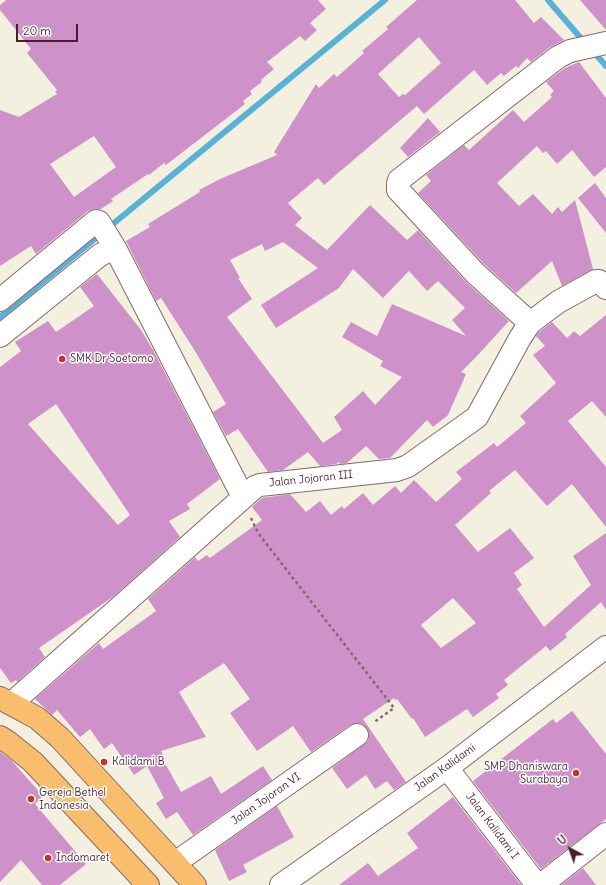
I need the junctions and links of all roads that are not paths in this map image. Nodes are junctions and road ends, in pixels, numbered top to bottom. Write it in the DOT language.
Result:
graph roads {
  1 [pos="606,43"];
  2 [pos="114,246"];
  3 [pos="606,288"];
  4 [pos="0,300"];
  5 [pos="530,323"];
  6 [pos="0,336"];
  7 [pos="243,497"];
  8 [pos="606,647"];
  9 [pos="6,700"];
  10 [pos="357,735"];
  11 [pos="0,737"];
  12 [pos="447,768"];
  13 [pos="606,834"];
  14 [pos="175,863"];
  15 [pos="148,885"];
  16 [pos="195,885"];
  17 [pos="281,885"];
  18 [pos="537,885"];
  19 [pos="541,885"];
  1 -- 5 [label="street"];
  2 -- 4 [label="street"];
  2 -- 6 [label="street"];
  2 -- 7 [label="street"];
  3 -- 5 [label="street, Jalan Jojoran III"];
  5 -- 7 [label="street, Jalan Jojoran III"];
  7 -- 9 [label="street, Jalan Jojoran III"];
  8 -- 12 [label="street, Jalan Kalidami"];
  9 -- 14 [label="main road"];
  10 -- 14 [label="street, Jalan Jojoran VI"];
  11 -- 15 [label="main road"];
  12 -- 17 [label="street, Jalan Kalidami"];
  12 -- 18 [label="street, Jalan Kalidami I"];
  13 -- 19 [label="street"];
  14 -- 16 [label="main road"];
}
